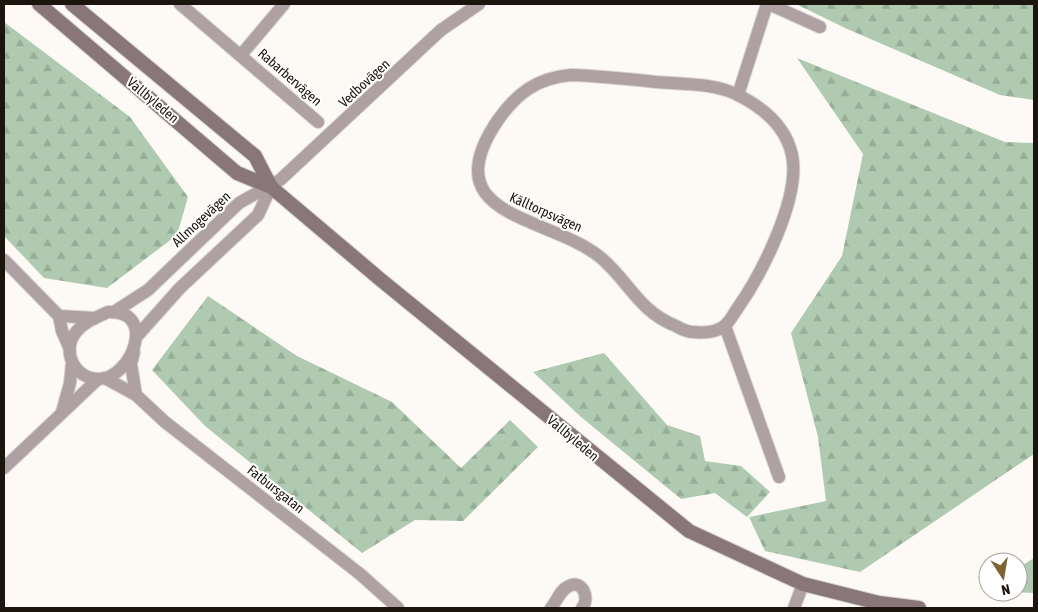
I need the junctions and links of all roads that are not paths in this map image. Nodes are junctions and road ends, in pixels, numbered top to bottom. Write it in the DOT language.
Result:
graph roads {
  1 [pos="39,4"];
  2 [pos="72,4"];
  3 [pos="180,4"];
  4 [pos="284,4"];
  5 [pos="479,4"];
  6 [pos="768,4"];
  7 [pos="459,9"];
  8 [pos="820,27"];
  9 [pos="241,55"];
  10 [pos="738,95"];
  11 [pos="318,122"];
  12 [pos="271,186"];
  13 [pos="4,260"];
  14 [pos="114,312"];
  15 [pos="60,316"];
  16 [pos="96,318"];
  17 [pos="725,326"];
  18 [pos="137,340"];
  19 [pos="69,347"];
  20 [pos="72,363"];
  21 [pos="102,379"];
  22 [pos="136,395"];
  23 [pos="62,412"];
  24 [pos="4,468"];
  25 [pos="779,477"];
  26 [pos="803,584"];
  27 [pos="390,606"];
  28 [pos="557,606"];
  29 [pos="582,608"];
  30 [pos="794,608"];
  31 [pos="919,608"];
  1 -- 12 [label="main road, Vallbyleden"];
  2 -- 12 [label="main road, Vallbyleden"];
  3 -- 9 [label="street, Rabarbervägen"];
  4 -- 9 [label="street, Rabarbervägen"];
  5 -- 7 [label="street, Vedbovägen"];
  6 -- 8 [label="street"];
  6 -- 10 [label="street"];
  7 -- 12 [label="street, Vedbovägen"];
  9 -- 11 [label="street, Rabarbervägen"];
  10 -- 17 [label="street, Källtorpsvägen"];
  10 -- 17 [label="street, Källtorpsvägen"];
  12 -- 14 [label="street, Allmogevägen"];
  12 -- 18 [label="street"];
  12 -- 26 [label="main road, Vallbyleden"];
  13 -- 15 [label="street"];
  14 -- 16 [label="street"];
  14 -- 18 [label="street"];
  15 -- 16 [label="street"];
  15 -- 19 [label="street"];
  16 -- 19 [label="street"];
  17 -- 25 [label="street"];
  18 -- 21 [label="street"];
  18 -- 22 [label="street"];
  19 -- 20 [label="street"];
  20 -- 21 [label="street"];
  20 -- 23 [label="street"];
  21 -- 22 [label="street, Fatbursgatan"];
  21 -- 23 [label="street"];
  22 -- 27 [label="street, Fatbursgatan"];
  23 -- 24 [label="street"];
  26 -- 30 [label="street"];
  26 -- 31 [label="main road, Vallbyleden"];
  28 -- 29 [label="street"];
}
